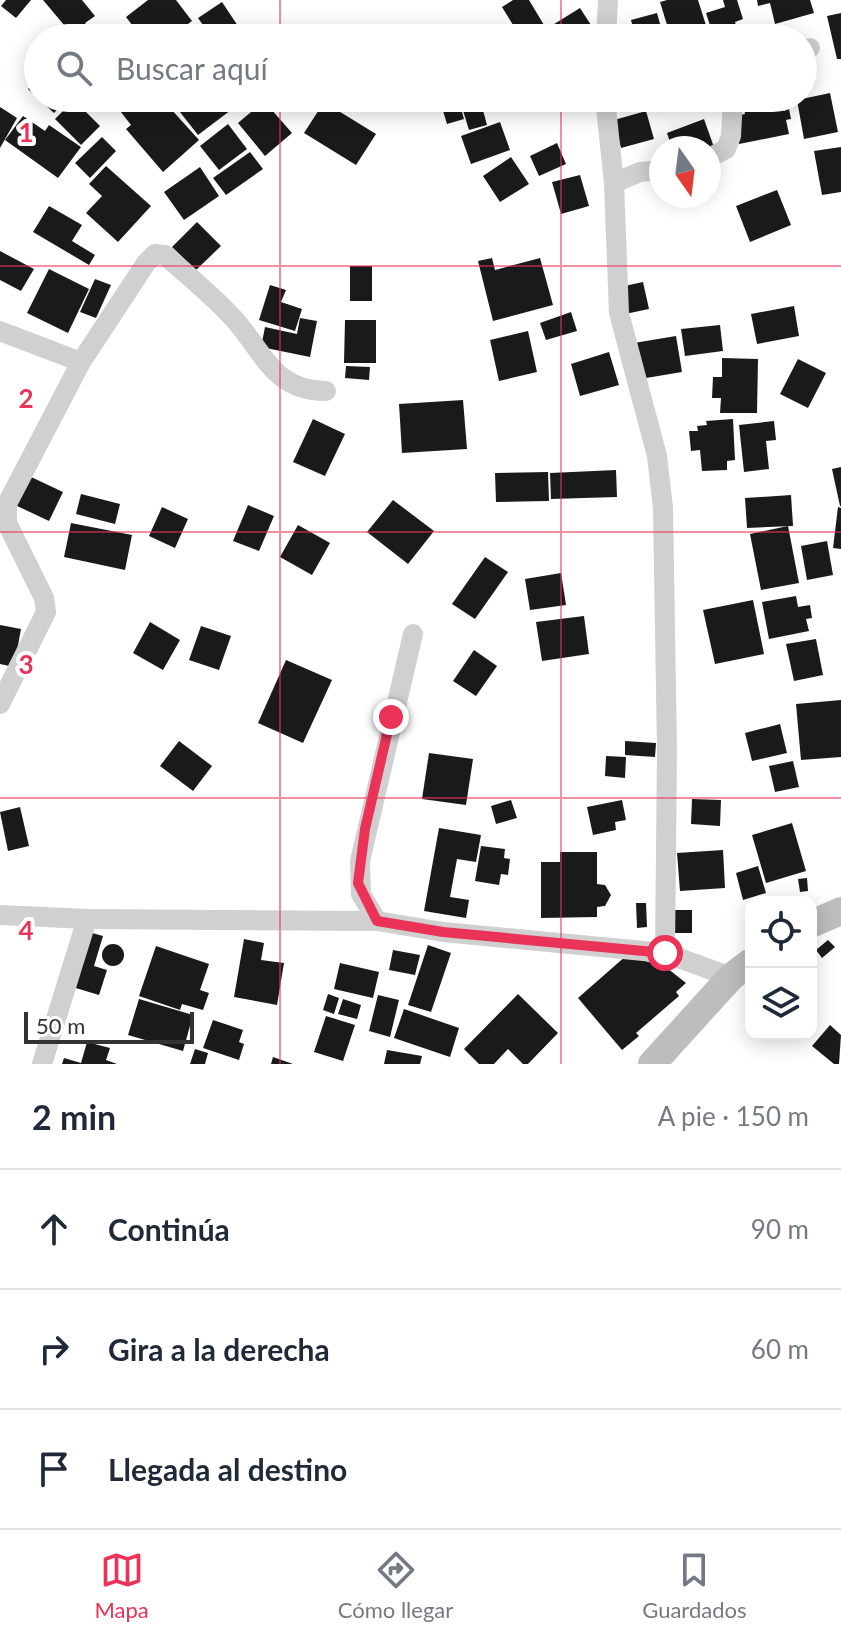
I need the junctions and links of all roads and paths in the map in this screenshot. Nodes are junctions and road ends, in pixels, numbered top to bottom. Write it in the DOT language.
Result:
graph roads {
  1 [pos="608,0"];
  2 [pos="607,24"];
  3 [pos="606,112"];
  4 [pos="732,112"];
  5 [pos="721,152"];
  6 [pos="649,171"];
  7 [pos="614,183"];
  8 [pos="0,331"];
  9 [pos="81,362"];
  10 [pos="326,391"];
  11 [pos="413,634"];
  12 [pos="0,704"];
  13 [pos="841,911"];
  14 [pos="0,915"];
  15 [pos="87,919"];
  16 [pos="377,921"];
  17 [pos="817,921"];
  18 [pos="665,953"];
  19 [pos="741,970"];
  20 [pos="42,1064"];
  21 [pos="652,1064"];
  1 -- 2 [label="street"];
  3 -- 7 [label="street"];
  4 -- 5 [label="street"];
  6 -- 7 [label="street"];
  7 -- 18 [label="street"];
  8 -- 9 [label="street"];
  9 -- 10 [label="street"];
  9 -- 12 [label="street"];
  11 -- 16 [label="street"];
  13 -- 17 [label="street"];
  14 -- 15 [label="street"];
  15 -- 16 [label="street"];
  15 -- 20 [label="street"];
  16 -- 18 [label="street"];
  18 -- 19 [label="street"];
  19 -- 21 [label="street"];
}
